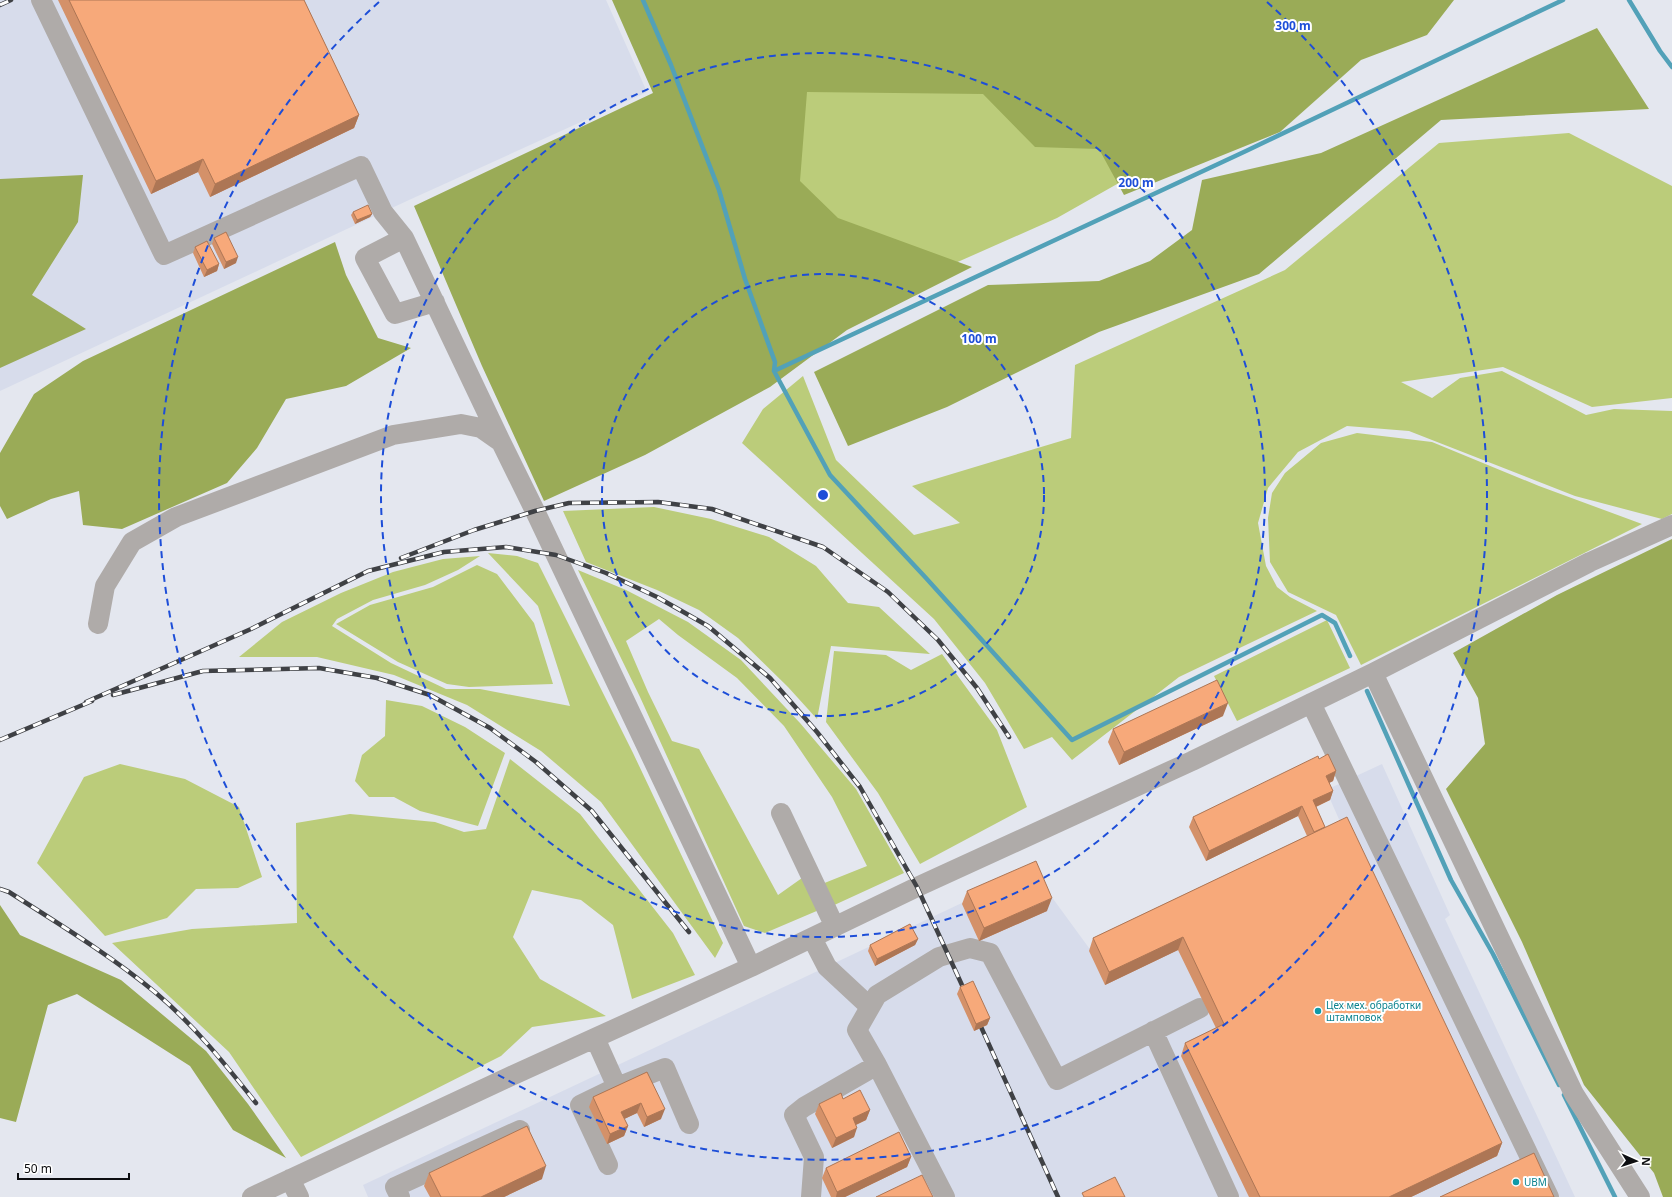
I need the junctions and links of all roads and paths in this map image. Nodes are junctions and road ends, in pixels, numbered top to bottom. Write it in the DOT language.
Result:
graph roads {
  1 [pos="41,0"];
  2 [pos="404,238"];
  3 [pos="435,302"];
  4 [pos="501,442"];
  5 [pos="1672,525"];
  6 [pos="98,624"];
  7 [pos="1373,673"];
  8 [pos="1311,703"];
  9 [pos="781,813"];
  10 [pos="835,927"];
  11 [pos="812,938"];
  12 [pos="751,967"];
  13 [pos="870,1007"];
  14 [pos="1200,1008"];
  15 [pos="1153,1031"];
  16 [pos="594,1038"];
  17 [pos="877,1065"];
  18 [pos="617,1087"];
  19 [pos="689,1124"];
  20 [pos="520,1130"];
  21 [pos="608,1165"];
  22 [pos="290,1179"];
  23 [pos="252,1197"];
  24 [pos="299,1197"];
  25 [pos="400,1197"];
  26 [pos="811,1197"];
  27 [pos="946,1197"];
  28 [pos="1229,1197"];
  29 [pos="1549,1197"];
  30 [pos="1640,1197"];
  1 -- 2 [label="street"];
  2 -- 3 [label="street"];
  2 -- 3 [label="street"];
  3 -- 4 [label="street"];
  4 -- 6 [label="street"];
  4 -- 12 [label="street"];
  5 -- 7 [label="street"];
  7 -- 8 [label="street"];
  7 -- 30 [label="street"];
  8 -- 10 [label="street"];
  8 -- 29 [label="street"];
  9 -- 10 [label="street"];
  10 -- 11 [label="street"];
  11 -- 12 [label="street"];
  11 -- 13 [label="street"];
  12 -- 16 [label="street"];
  13 -- 15 [label="street"];
  13 -- 17 [label="street"];
  14 -- 15 [label="street"];
  15 -- 28 [label="street"];
  16 -- 18 [label="street"];
  16 -- 22 [label="street"];
  17 -- 26 [label="street"];
  17 -- 27 [label="street"];
  18 -- 19 [label="street"];
  18 -- 21 [label="street"];
  20 -- 25 [label="street"];
  22 -- 23 [label="street"];
  22 -- 24 [label="street"];
}
